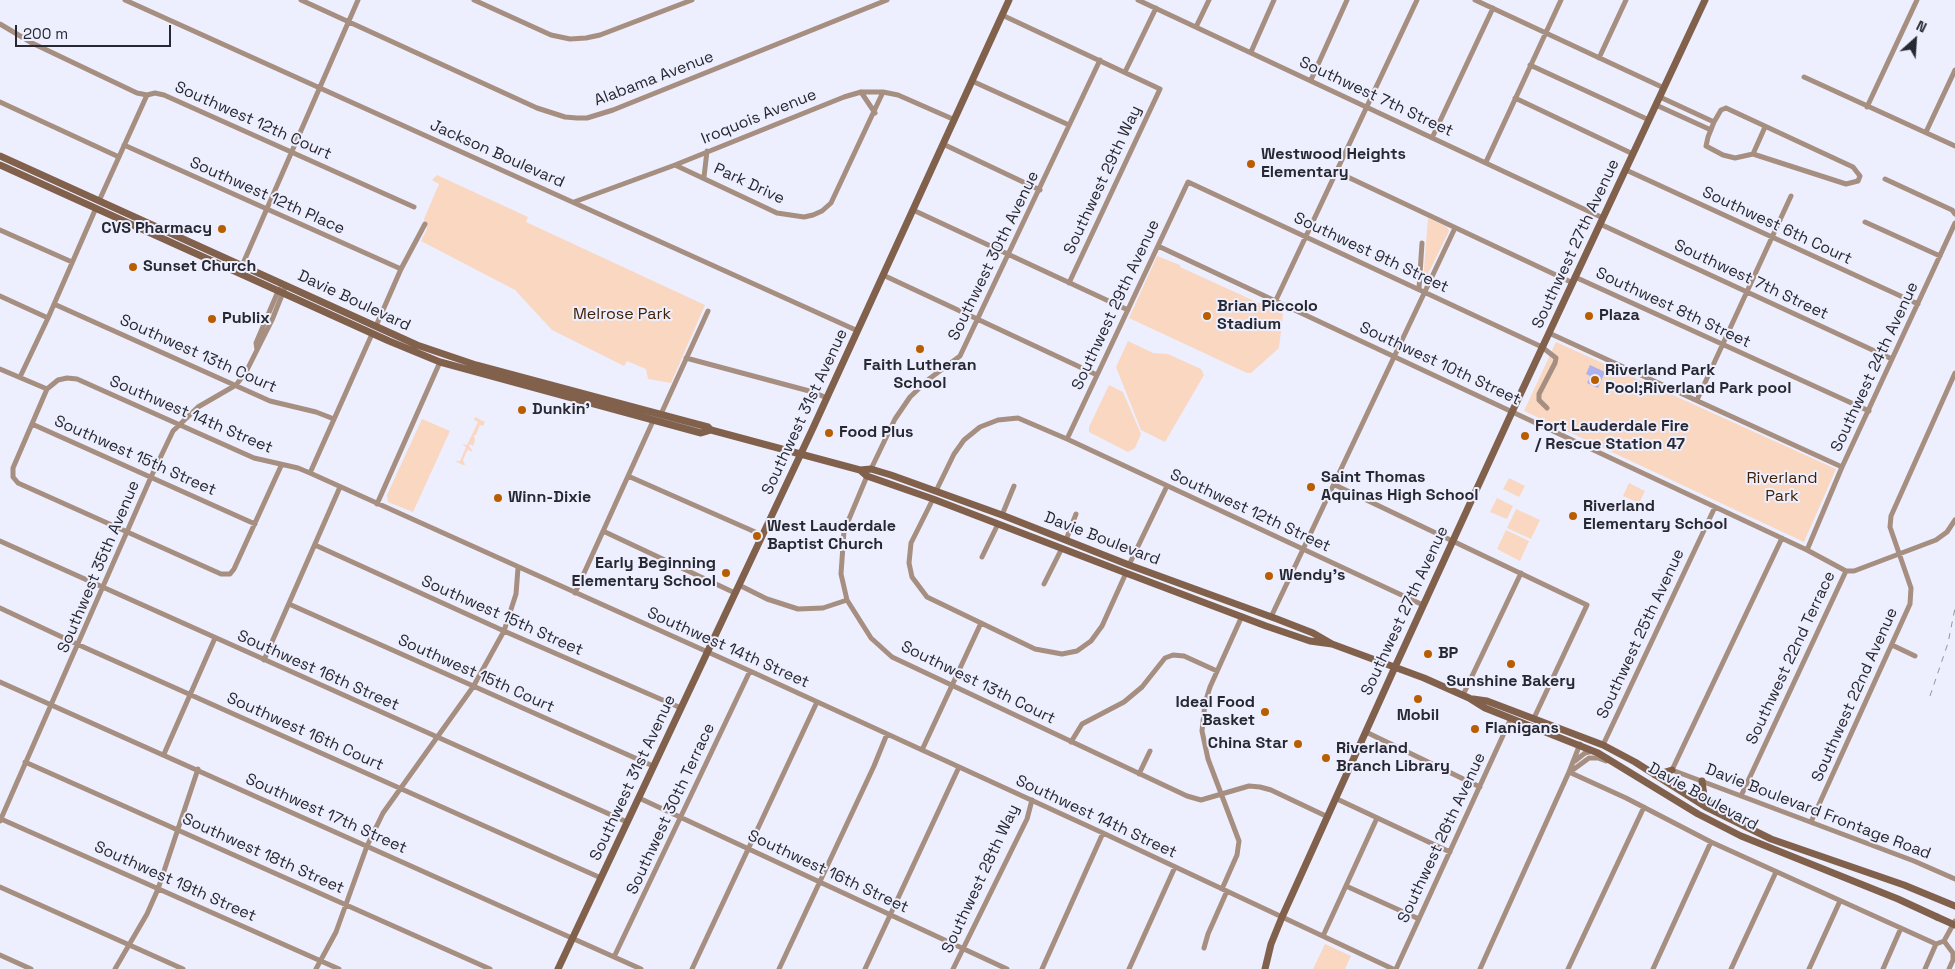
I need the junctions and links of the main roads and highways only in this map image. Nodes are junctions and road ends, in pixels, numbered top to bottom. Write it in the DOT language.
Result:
graph roads {
  1 [pos="1009,0"];
  2 [pos="1706,0"];
  3 [pos="0,156"];
  4 [pos="0,165"];
  5 [pos="78,201"];
  6 [pos="99,201"];
  7 [pos="96,208"];
  8 [pos="120,210"];
  9 [pos="240,269"];
  10 [pos="440,362"];
  11 [pos="476,365"];
  12 [pos="711,430"];
  13 [pos="801,453"];
  14 [pos="860,470"];
  15 [pos="901,487"];
  16 [pos="936,491"];
  17 [pos="1062,548"];
  18 [pos="1090,549"];
  19 [pos="1242,616"];
  20 [pos="1271,617"];
  21 [pos="1332,644"];
  22 [pos="1395,667"];
  23 [pos="1466,697"];
  24 [pos="1568,740"];
  25 [pos="1603,745"];
  26 [pos="1593,750"];
  27 [pos="1621,755"];
  28 [pos="1672,770"];
  29 [pos="1655,775"];
  30 [pos="1702,781"];
  31 [pos="1725,818"];
  32 [pos="1955,906"];
  33 [pos="1955,925"];
  34 [pos="558,969"];
  35 [pos="1264,969"];
  1 -- 13 [label="main road, Southwest 31st Avenue"];
  2 -- 22 [label="main road, Southwest 27th Avenue"];
  3 -- 6 [label="main road, Davie Boulevard"];
  4 -- 5 [label="main road, Davie Boulevard"];
  5 -- 6 [label="main road"];
  5 -- 7 [label="main road, Davie Boulevard"];
  6 -- 8 [label="main road, Davie Boulevard"];
  7 -- 8 [label="main road"];
  7 -- 9 [label="main road, Davie Boulevard"];
  8 -- 9 [label="main road, Davie Boulevard"];
  9 -- 10 [label="main road, Davie Boulevard"];
  9 -- 11 [label="main road, Davie Boulevard"];
  10 -- 11 [label="main road"];
  10 -- 12 [label="main road, Davie Boulevard"];
  11 -- 12 [label="main road, Davie Boulevard"];
  12 -- 13 [label="main road, Davie Boulevard"];
  13 -- 14 [label="main road, Davie Boulevard"];
  13 -- 34 [label="main road, Southwest 31st Avenue"];
  14 -- 15 [label="main road, Davie Boulevard"];
  14 -- 16 [label="main road, Davie Boulevard"];
  15 -- 16 [label="main road"];
  15 -- 17 [label="main road, Davie Boulevard"];
  16 -- 18 [label="main road, Davie Boulevard"];
  17 -- 18 [label="main road"];
  17 -- 19 [label="main road, Davie Boulevard"];
  18 -- 20 [label="main road, Davie Boulevard"];
  19 -- 20 [label="main road"];
  19 -- 21 [label="main road, Davie Boulevard"];
  20 -- 21 [label="main road, Davie Boulevard"];
  21 -- 22 [label="main road, Davie Boulevard"];
  22 -- 23 [label="main road, Davie Boulevard"];
  22 -- 35 [label="main road, Southwest 27th Avenue"];
  23 -- 24 [label="main road, Davie Boulevard"];
  23 -- 25 [label="main road, Davie Boulevard"];
  24 -- 25 [label="main road"];
  24 -- 26 [label="main road, Davie Boulevard"];
  25 -- 27 [label="main road, Davie Boulevard"];
  26 -- 27 [label="main road"];
  26 -- 33 [label="main road, Davie Boulevard, bridge"];
  27 -- 29 [label="main road, Davie Boulevard"];
  28 -- 29 [label="main road"];
  29 -- 31 [label="main road, Davie Boulevard"];
  30 -- 31 [label="main road"];
  31 -- 32 [label="main road, Davie Boulevard"];
}
